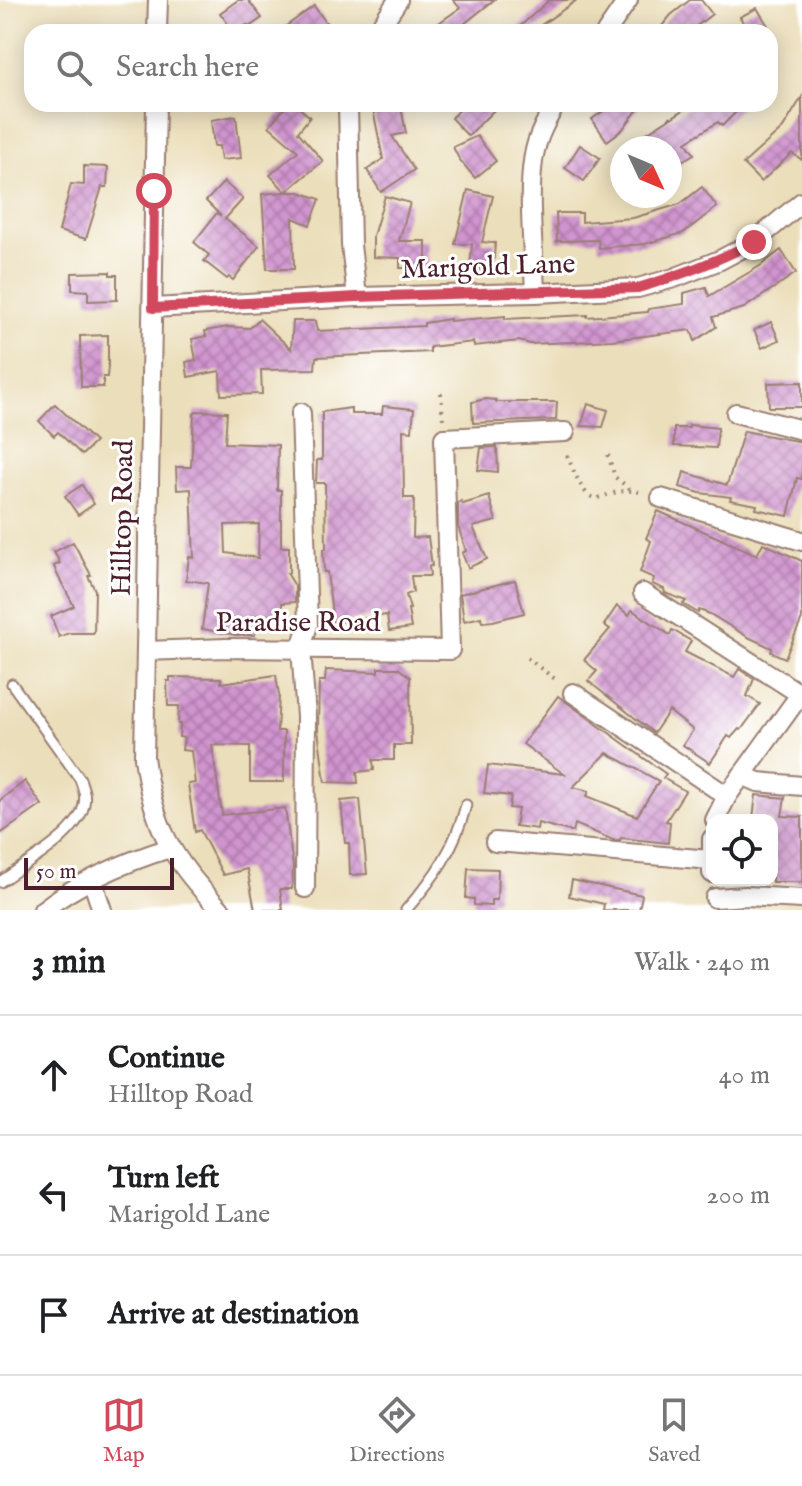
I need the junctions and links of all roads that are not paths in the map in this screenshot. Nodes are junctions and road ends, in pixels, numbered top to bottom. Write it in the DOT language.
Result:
graph roads {
  1 [pos="158,0"];
  2 [pos="398,0"];
  3 [pos="628,0"];
  4 [pos="157,24"];
  5 [pos="382,24"];
  6 [pos="612,24"];
  7 [pos="156,112"];
  8 [pos="348,112"];
  9 [pos="551,112"];
  10 [pos="802,202"];
  11 [pos="535,293"];
  12 [pos="357,297"];
  13 [pos="153,308"];
  14 [pos="301,413"];
  15 [pos="736,413"];
  16 [pos="802,430"];
  17 [pos="565,432"];
  18 [pos="661,498"];
  19 [pos="802,541"];
  20 [pos="643,593"];
  21 [pos="301,648"];
  22 [pos="146,651"];
  23 [pos="12,684"];
  24 [pos="573,693"];
  25 [pos="801,693"];
  26 [pos="742,775"];
  27 [pos="802,786"];
  28 [pos="727,796"];
  29 [pos="466,805"];
  30 [pos="718,814"];
  31 [pos="495,842"];
  32 [pos="170,848"];
  33 [pos="706,865"];
  34 [pos="92,880"];
  35 [pos="0,882"];
  36 [pos="305,888"];
  37 [pos="715,896"];
  38 [pos="802,899"];
  39 [pos="43,910"];
  40 [pos="102,910"];
  41 [pos="221,910"];
  42 [pos="406,910"];
  1 -- 4 [label="street"];
  2 -- 5 [label="street"];
  3 -- 6 [label="street"];
  7 -- 13 [label="street, Hilltop Road"];
  8 -- 12 [label="street"];
  9 -- 11 [label="street"];
  10 -- 11 [label="street, Marigold Lane"];
  11 -- 12 [label="street, Marigold Lane"];
  12 -- 13 [label="street, Marigold Lane"];
  13 -- 22 [label="street, Hilltop Road"];
  14 -- 21 [label="street"];
  15 -- 16 [label="street"];
  17 -- 21 [label="street, Paradise Road"];
  18 -- 19 [label="street"];
  20 -- 25 [label="street"];
  21 -- 22 [label="street, Paradise Road"];
  21 -- 36 [label="street"];
  22 -- 32 [label="street, Hilltop Road"];
  23 -- 35 [label="lane"];
  24 -- 28 [label="street"];
  25 -- 26 [label="street"];
  26 -- 27 [label="street"];
  26 -- 28 [label="street"];
  28 -- 30 [label="street"];
  29 -- 42 [label="lane"];
  31 -- 33 [label="street"];
  32 -- 34 [label="street"];
  32 -- 41 [label="street, Hilltop Road"];
  34 -- 39 [label="street"];
  34 -- 40 [label="street"];
  37 -- 38 [label="street"];
}
